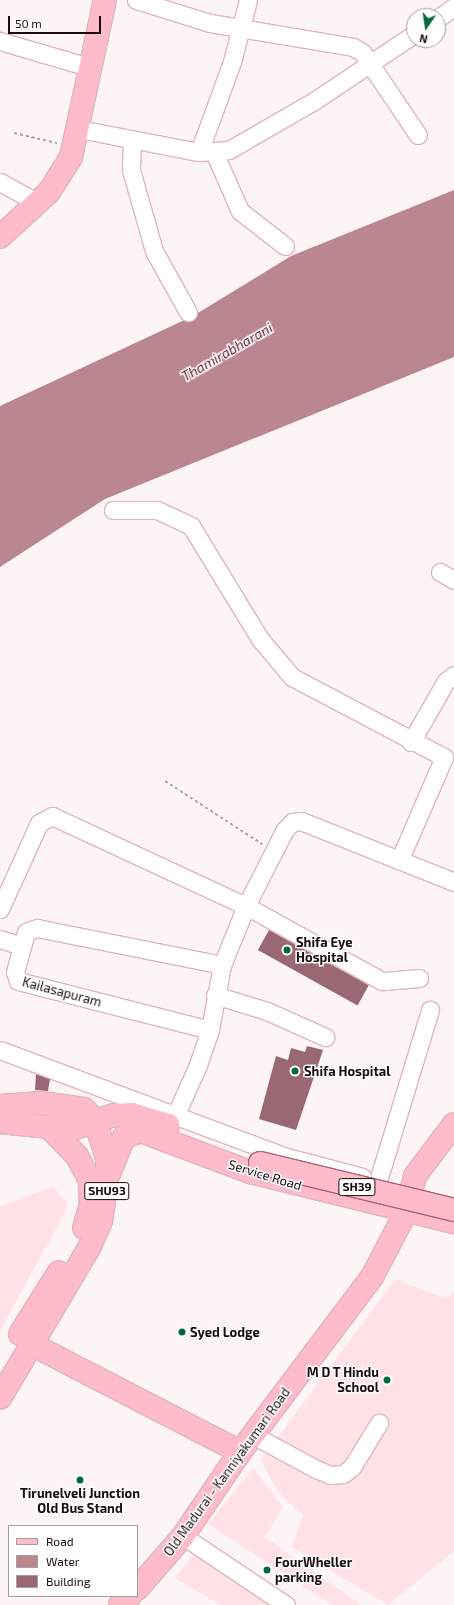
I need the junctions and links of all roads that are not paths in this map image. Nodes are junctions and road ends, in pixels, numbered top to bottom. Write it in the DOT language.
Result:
graph roads {
  1 [pos="105,0"];
  2 [pos="136,0"];
  3 [pos="248,0"];
  4 [pos="240,29"];
  5 [pos="406,39"];
  6 [pos="0,41"];
  7 [pos="368,62"];
  8 [pos="89,67"];
  9 [pos="418,135"];
  10 [pos="77,138"];
  11 [pos="132,139"];
  12 [pos="206,152"];
  13 [pos="0,182"];
  14 [pos="36,202"];
  15 [pos="0,237"];
  16 [pos="285,246"];
  17 [pos="188,312"];
  18 [pos="113,510"];
  19 [pos="454,675"];
  20 [pos="411,742"];
  21 [pos="449,759"];
  22 [pos="399,861"];
  23 [pos="454,882"];
  24 [pos="246,906"];
  25 [pos="0,909"];
  26 [pos="0,939"];
  27 [pos="21,946"];
  28 [pos="222,965"];
  29 [pos="419,978"];
  30 [pos="215,995"];
  31 [pos="430,1010"];
  32 [pos="210,1030"];
  33 [pos="325,1037"];
  34 [pos="0,1050"];
  35 [pos="0,1106"];
  36 [pos="176,1114"];
  37 [pos="95,1121"];
  38 [pos="0,1122"];
  39 [pos="454,1124"];
  40 [pos="49,1126"];
  41 [pos="107,1179"];
  42 [pos="378,1181"];
  43 [pos="409,1189"];
  44 [pos="454,1200"];
  45 [pos="454,1210"];
  46 [pos="406,1212"];
  47 [pos="454,1222"];
  48 [pos="31,1344"];
  49 [pos="0,1370"];
  50 [pos="0,1398"];
  51 [pos="379,1423"];
  52 [pos="253,1435"];
  53 [pos="240,1452"];
  54 [pos="183,1536"];
  55 [pos="138,1588"];
  56 [pos="129,1597"];
  57 [pos="120,1605"];
  58 [pos="286,1605"];
  1 -- 8 [label="main road"];
  2 -- 4 [label="street"];
  3 -- 4 [label="street"];
  4 -- 7 [label="street"];
  4 -- 12 [label="street"];
  5 -- 7 [label="street"];
  6 -- 8 [label="street"];
  7 -- 9 [label="street"];
  7 -- 12 [label="street"];
  8 -- 10 [label="main road"];
  10 -- 11 [label="street"];
  10 -- 14 [label="main road"];
  11 -- 12 [label="street"];
  11 -- 17 [label="street"];
  12 -- 16 [label="street"];
  13 -- 14 [label="street"];
  14 -- 15 [label="main road"];
  18 -- 20 [label="street"];
  19 -- 20 [label="street"];
  20 -- 21 [label="street"];
  21 -- 22 [label="street"];
  22 -- 23 [label="street"];
  22 -- 24 [label="street"];
  24 -- 25 [label="street"];
  24 -- 28 [label="street"];
  24 -- 29 [label="street"];
  26 -- 27 [label="street"];
  27 -- 28 [label="street, Kailasapuram"];
  27 -- 32 [label="street, Kailasapuram"];
  28 -- 30 [label="street"];
  30 -- 32 [label="street"];
  30 -- 33 [label="street"];
  31 -- 42 [label="street"];
  32 -- 36 [label="street"];
  34 -- 36 [label="street"];
  35 -- 37 [label="main road"];
  36 -- 42 [label="street"];
  37 -- 40 [label="main road"];
  37 -- 41 [label="main road, SHU93"];
  37 -- 45 [label="main road, SH39, bridge"];
  38 -- 40 [label="main road"];
  39 -- 43 [label="main road"];
  40 -- 49 [label="main road, SHU93"];
  41 -- 46 [label="main road, Service Road"];
  41 -- 48 [label="main road, SHU93"];
  42 -- 43 [label="street"];
  43 -- 44 [label="street"];
  43 -- 46 [label="main road, Old Madurai - Kanniyakumari Road"];
  46 -- 47 [label="main road, Service Road"];
  46 -- 52 [label="main road, Old Madurai - Kanniyakumari Road"];
  48 -- 50 [label="main road, SHU93"];
  48 -- 53 [label="main road"];
  51 -- 52 [label="street"];
  52 -- 53 [label="main road, Old Madurai - Kanniyakumari Road"];
  53 -- 54 [label="main road, Old Madurai - Kanniyakumari Road"];
  54 -- 55 [label="main road, Old Madurai - Kanniyakumari Road"];
  54 -- 58 [label="street"];
  56 -- 57 [label="main road"];
}
